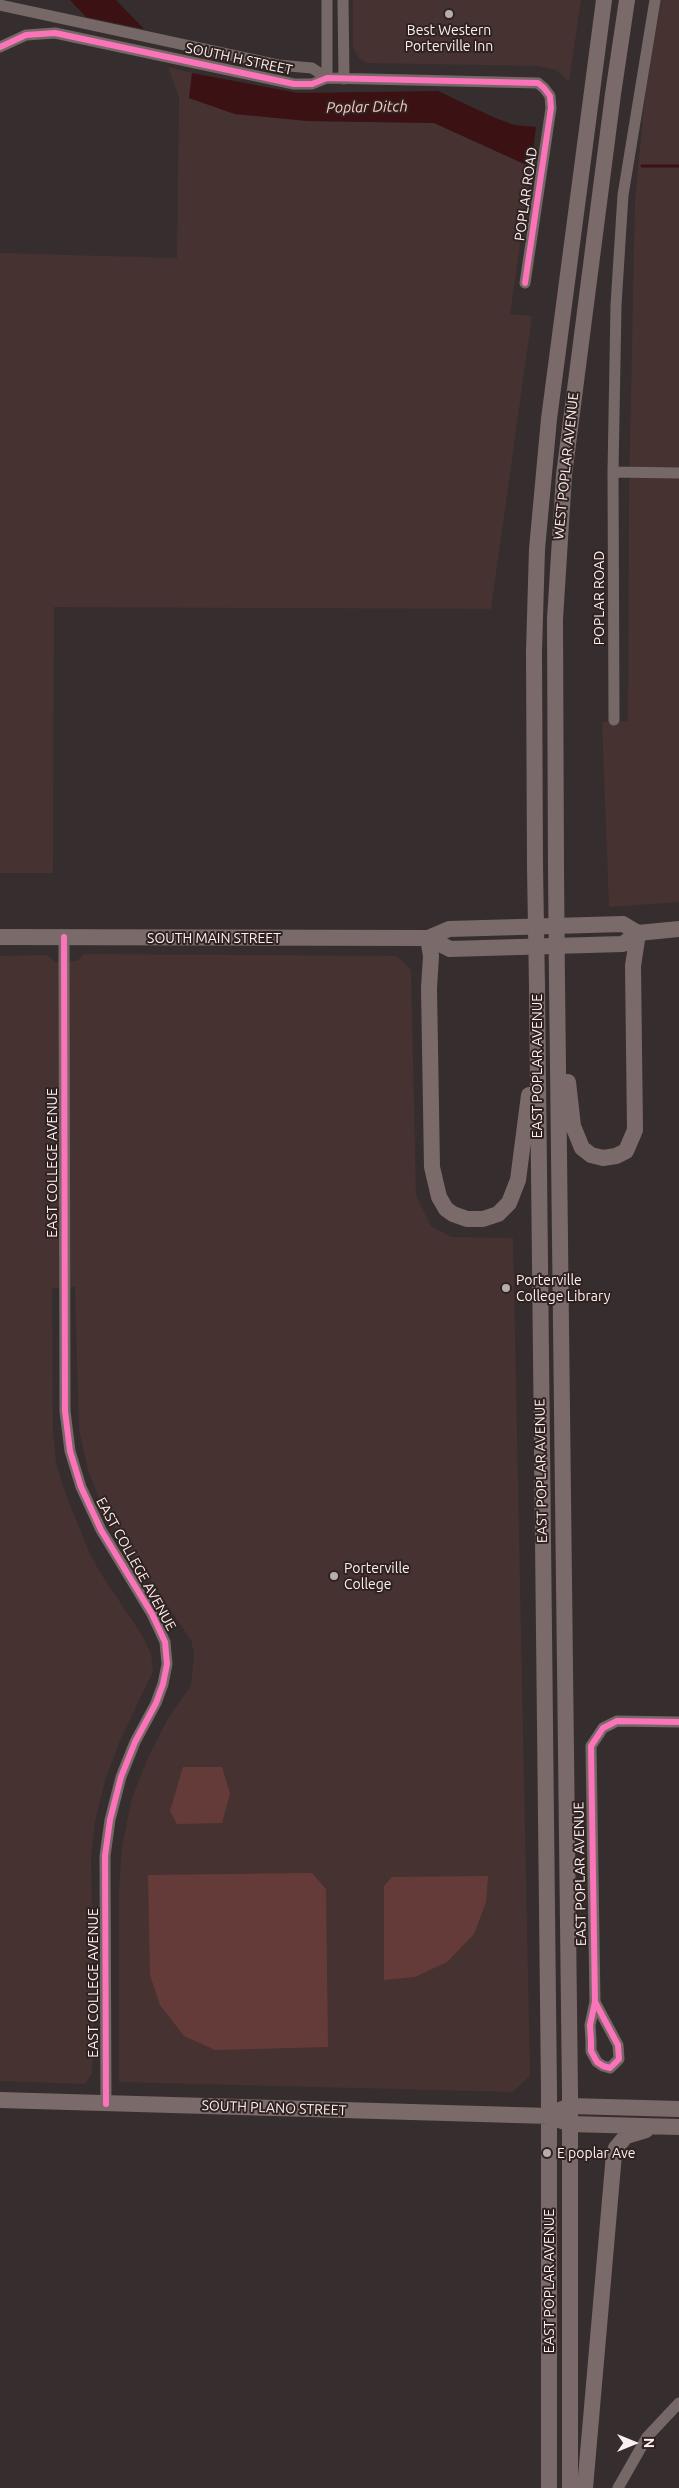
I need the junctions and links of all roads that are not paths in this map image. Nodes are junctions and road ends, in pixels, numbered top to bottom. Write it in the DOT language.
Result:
graph roads {
  1 [pos="327,0"];
  2 [pos="343,0"];
  3 [pos="604,0"];
  4 [pos="627,0"];
  5 [pos="656,0"];
  6 [pos="0,5"];
  7 [pos="98,26"];
  8 [pos="94,40"];
  9 [pos="0,47"];
  10 [pos="327,78"];
  11 [pos="344,79"];
  12 [pos="551,108"];
  13 [pos="525,283"];
  14 [pos="614,472"];
  15 [pos="679,473"];
  16 [pos="614,720"];
  17 [pos="679,929"];
  18 [pos="638,933"];
  19 [pos="536,934"];
  20 [pos="557,936"];
  21 [pos="0,937"];
  22 [pos="64,937"];
  23 [pos="428,938"];
  24 [pos="557,983"];
  25 [pos="536,1038"];
  26 [pos="679,1722"];
  27 [pos="595,2002"];
  28 [pos="0,2100"];
  29 [pos="106,2104"];
  30 [pos="570,2106"];
  31 [pos="679,2109"];
  32 [pos="549,2116"];
  33 [pos="570,2124"];
  34 [pos="672,2127"];
  35 [pos="679,2403"];
  36 [pos="549,2488"];
  37 [pos="570,2488"];
  38 [pos="585,2488"];
  39 [pos="618,2488"];
  1 -- 10 [label="street"];
  2 -- 11 [label="street"];
  3 -- 19 [label="main road, WEST POPLAR AVENUE, bridge"];
  4 -- 20 [label="main road, WEST POPLAR AVENUE, bridge"];
  5 -- 14 [label="street, POPLAR ROAD"];
  6 -- 7 [label="street, SOUTH H STREET"];
  7 -- 8 [label="street"];
  7 -- 10 [label="street, SOUTH H STREET"];
  8 -- 9 [label="street, SOUTH H STREET"];
  8 -- 10 [label="street, SOUTH H STREET"];
  10 -- 11 [label="street, SOUTH H STREET"];
  11 -- 12 [label="street, SOUTH H STREET"];
  12 -- 13 [label="street, POPLAR ROAD"];
  14 -- 15 [label="street"];
  14 -- 16 [label="street, POPLAR ROAD"];
  17 -- 18 [label="main road, SOUTH MAIN STREET"];
  18 -- 23 [label="main road, SOUTH MAIN STREET"];
  18 -- 24 [label="main road"];
  19 -- 25 [label="main road, EAST POPLAR AVENUE, bridge"];
  20 -- 24 [label="main road, EAST POPLAR AVENUE, bridge"];
  21 -- 22 [label="main road, SOUTH MAIN STREET"];
  22 -- 23 [label="main road, SOUTH MAIN STREET"];
  22 -- 29 [label="street, EAST COLLEGE AVENUE"];
  23 -- 25 [label="main road"];
  24 -- 30 [label="main road, EAST POPLAR AVENUE"];
  25 -- 32 [label="main road, EAST POPLAR AVENUE"];
  26 -- 27 [label="street, EAST POPLAR AVENUE"];
  27 -- 27 [label="street, EAST POPLAR AVENUE"];
  28 -- 29 [label="main road, SOUTH PLANO STREET"];
  29 -- 32 [label="main road, SOUTH PLANO STREET"];
  30 -- 31 [label="main road, SOUTH PLANO STREET"];
  30 -- 32 [label="main road, SOUTH PLANO STREET"];
  30 -- 33 [label="main road, EAST POPLAR AVENUE"];
  32 -- 33 [label="main road, SOUTH PLANO STREET"];
  32 -- 36 [label="main road, EAST POPLAR AVENUE"];
  33 -- 34 [label="main road, SOUTH PLANO STREET"];
  33 -- 37 [label="main road, EAST POPLAR AVENUE"];
  34 -- 38 [label="main road"];
  35 -- 39 [label="street"];
}
